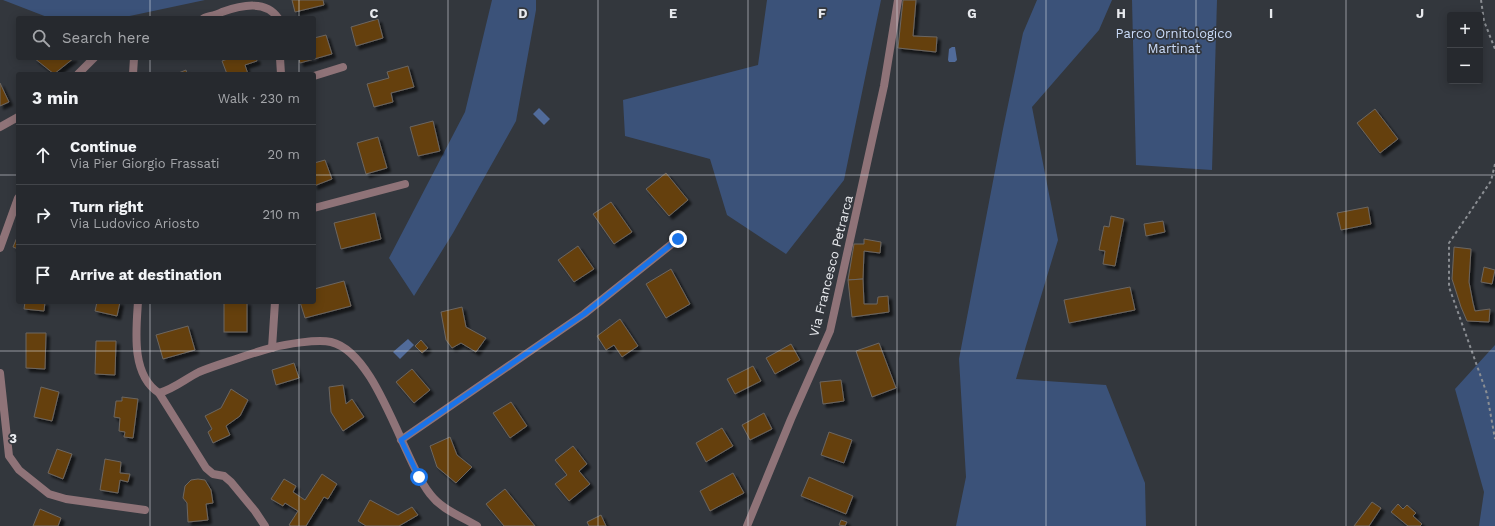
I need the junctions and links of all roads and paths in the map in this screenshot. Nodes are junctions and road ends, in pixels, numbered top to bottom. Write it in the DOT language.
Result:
graph roads {
  1 [pos="250,0"];
  2 [pos="898,0"];
  3 [pos="1481,0"];
  4 [pos="210,16"];
  5 [pos="277,16"];
  6 [pos="1495,49"];
  7 [pos="92,60"];
  8 [pos="134,60"];
  9 [pos="280,60"];
  10 [pos="343,67"];
  11 [pos="80,72"];
  12 [pos="133,72"];
  13 [pos="281,72"];
  14 [pos="316,75"];
  15 [pos="16,118"];
  16 [pos="0,128"];
  17 [pos="1495,164"];
  18 [pos="405,184"];
  19 [pos="16,204"];
  20 [pos="316,207"];
  21 [pos="678,239"];
  22 [pos="0,248"];
  23 [pos="138,304"];
  24 [pos="275,304"];
  25 [pos="272,348"];
  26 [pos="0,373"];
  27 [pos="159,393"];
  28 [pos="1495,439"];
  29 [pos="401,440"];
  30 [pos="145,510"];
  31 [pos="265,526"];
  32 [pos="477,526"];
  33 [pos="747,526"];
  1 -- 4 [label="street"];
  1 -- 5 [label="street"];
  2 -- 33 [label="street, Via Francesco Petrarca"];
  3 -- 6 [label="path"];
  7 -- 11 [label="street"];
  8 -- 12 [label="street"];
  9 -- 13 [label="street"];
  10 -- 14 [label="street"];
  15 -- 16 [label="street"];
  17 -- 28 [label="path"];
  18 -- 20 [label="street"];
  19 -- 22 [label="street"];
  21 -- 29 [label="street"];
  23 -- 27 [label="street"];
  24 -- 25 [label="street"];
  25 -- 27 [label="street"];
  25 -- 29 [label="street"];
  26 -- 30 [label="street"];
  27 -- 31 [label="street"];
  29 -- 32 [label="street"];
}
